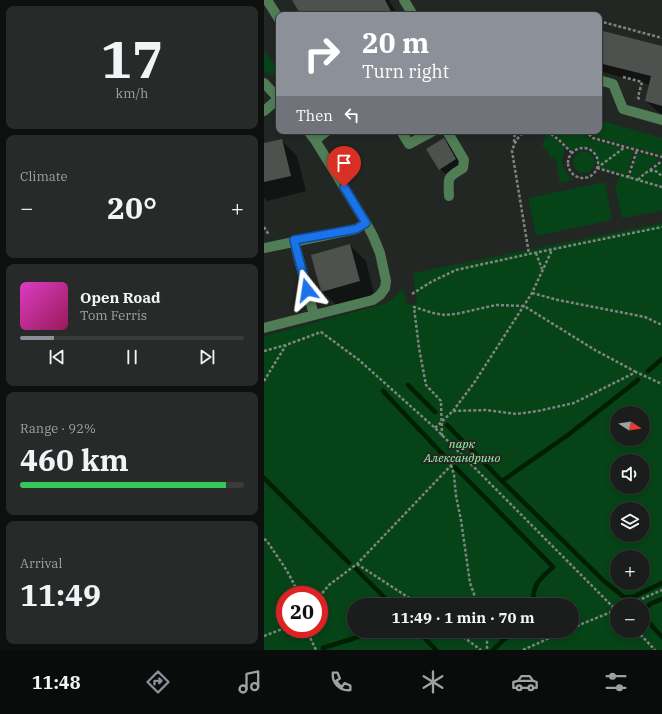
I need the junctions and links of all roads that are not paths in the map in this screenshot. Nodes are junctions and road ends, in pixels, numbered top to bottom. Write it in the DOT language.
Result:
graph roads {
  1 [pos="267,0"];
  2 [pos="404,0"];
  3 [pos="410,12"];
  4 [pos="276,14"];
  5 [pos="602,81"];
  6 [pos="264,83"];
  7 [pos="276,96"];
  8 [pos="276,101"];
  9 [pos="264,111"];
  10 [pos="662,120"];
  11 [pos="311,134"];
  12 [pos="323,134"];
  13 [pos="403,134"];
  14 [pos="427,134"];
  15 [pos="449,134"];
  16 [pos="316,140"];
  17 [pos="448,196"];
  18 [pos="366,223"];
  19 [pos="294,240"];
  20 [pos="264,248"];
  21 [pos="314,315"];
  22 [pos="264,328"];
  1 -- 4 [label="street"];
  2 -- 3 [label="street"];
  5 -- 10 [label="street"];
  6 -- 7 [label="street"];
  8 -- 9 [label="street"];
  11 -- 16 [label="street"];
  12 -- 16 [label="street"];
  13 -- 14 [label="street"];
  15 -- 17 [label="street"];
  16 -- 18 [label="street"];
  18 -- 19 [label="street"];
  18 -- 21 [label="street"];
  19 -- 20 [label="street"];
  19 -- 21 [label="street"];
  21 -- 22 [label="street"];
}
